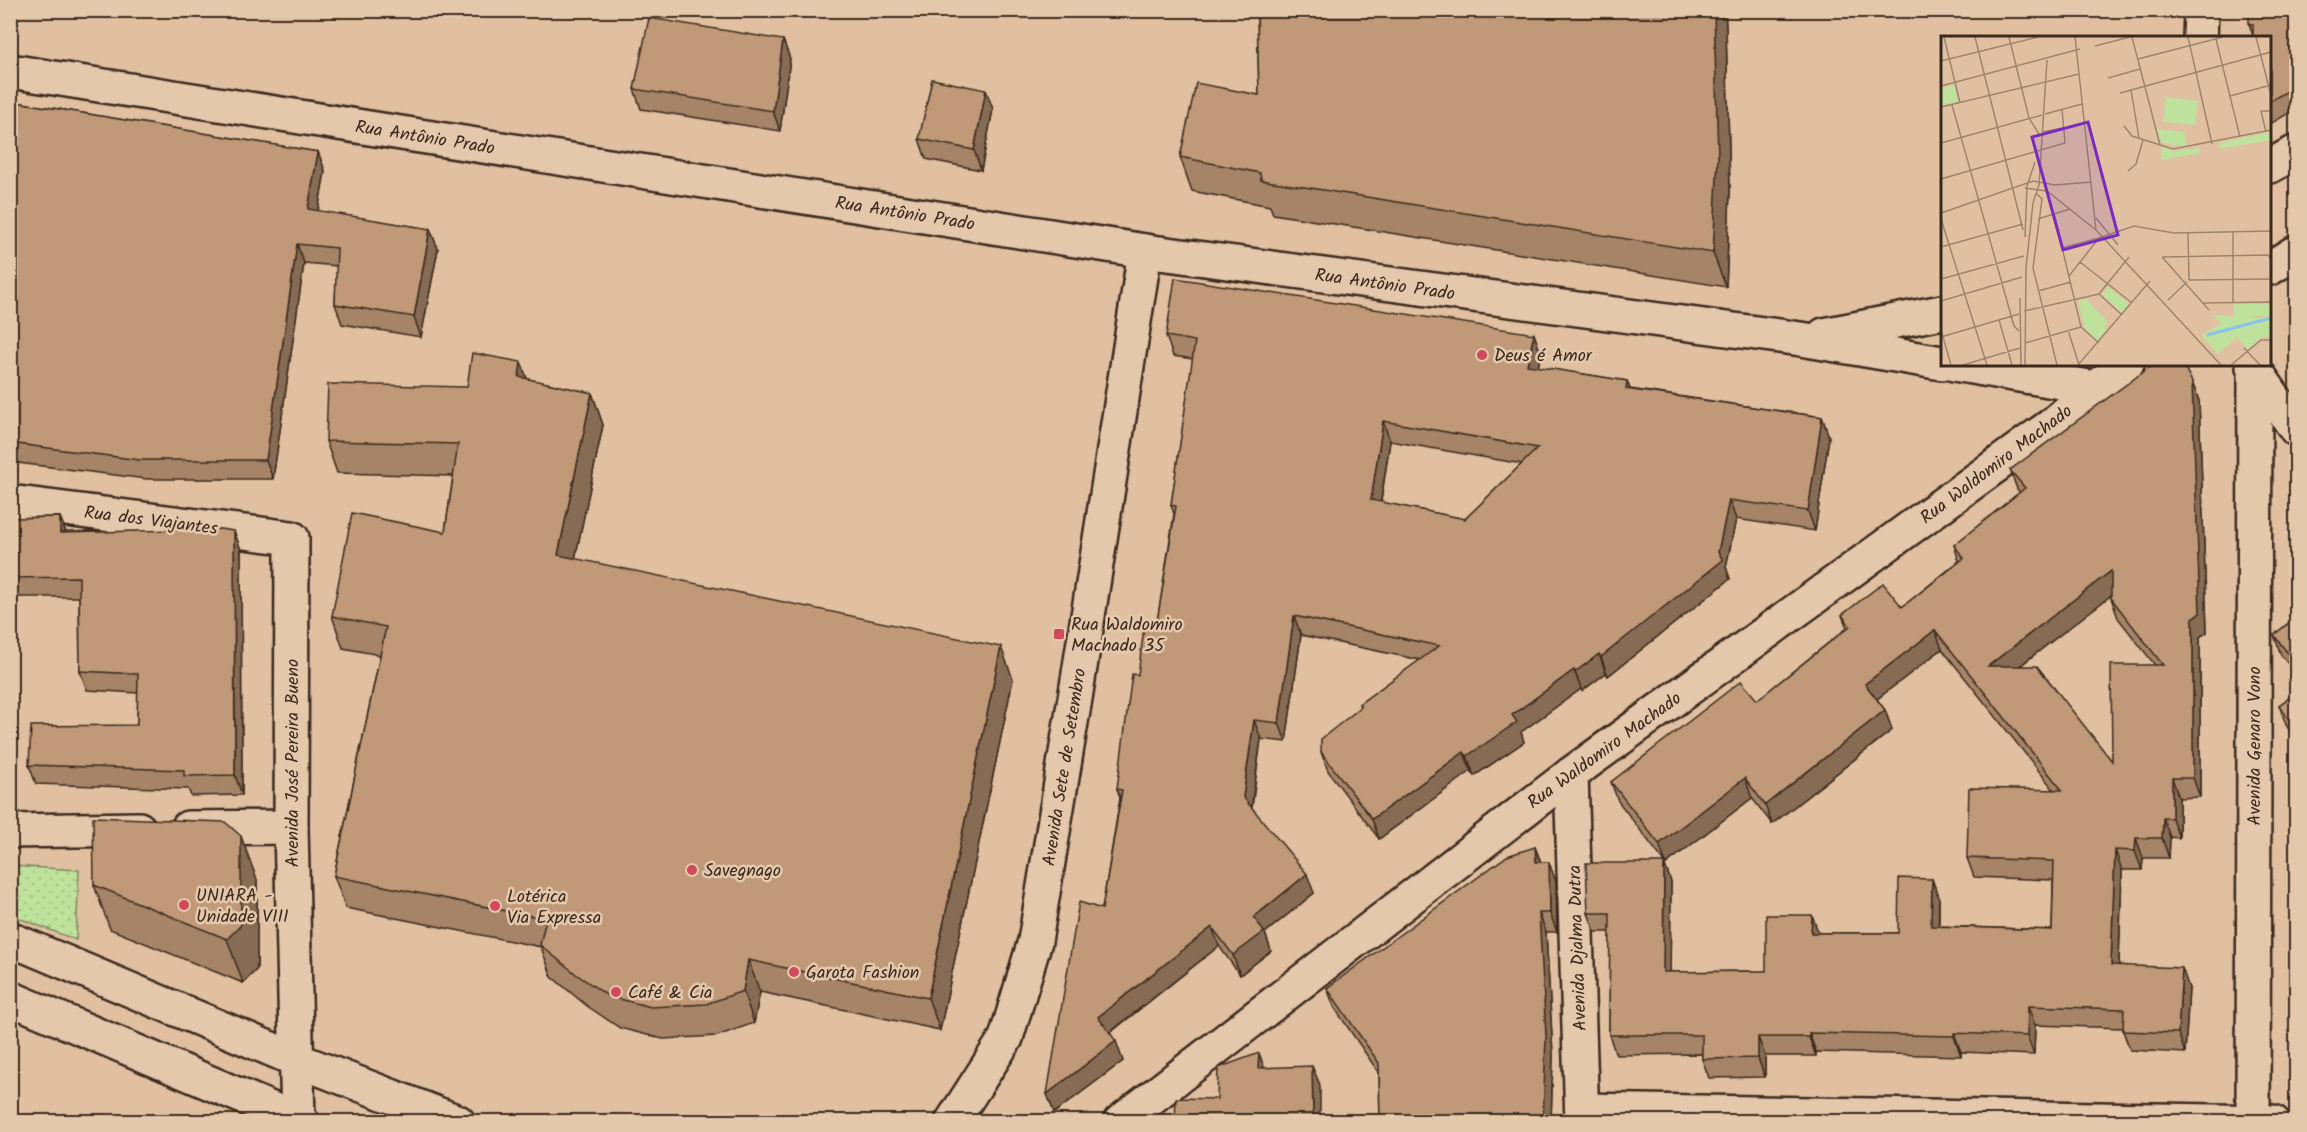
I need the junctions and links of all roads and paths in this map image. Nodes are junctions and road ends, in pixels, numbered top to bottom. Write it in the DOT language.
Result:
graph roads {
  1 [pos="2201,10"];
  2 [pos="2200,36"];
  3 [pos="10,71"];
  4 [pos="2296,152"];
  5 [pos="2271,165"];
  6 [pos="1145,251"];
  7 [pos="2296,252"];
  8 [pos="2271,267"];
  9 [pos="1941,312"];
  10 [pos="1801,339"];
  11 [pos="1941,363"];
  12 [pos="1966,366"];
  13 [pos="2124,366"];
  14 [pos="2254,368"];
  15 [pos="2095,388"];
  16 [pos="2296,429"];
  17 [pos="10,502"];
  18 [pos="292,538"];
  19 [pos="1571,774"];
  20 [pos="291,826"];
  21 [pos="10,831"];
  22 [pos="10,939"];
  23 [pos="10,998"];
  24 [pos="297,1060"];
  25 [pos="1582,1116"];
  26 [pos="299,1121"];
  27 [pos="2253,1121"];
  28 [pos="458,1122"];
  29 [pos="952,1122"];
  30 [pos="1120,1122"];
  31 [pos="2273,1122"];
  1 -- 2 [label="street"];
  3 -- 6 [label="street, Rua Antônio Prado"];
  4 -- 5 [label="street"];
  6 -- 10 [label="street, Rua Antônio Prado"];
  6 -- 29 [label="street, Avenida Sete de Setembro"];
  7 -- 8 [label="street"];
  9 -- 10 [label="street"];
  10 -- 11 [label="street, Rua Antônio Prado"];
  12 -- 15 [label="street"];
  13 -- 15 [label="street, Rua Waldomiro Machado"];
  14 -- 16 [label="street"];
  14 -- 27 [label="street, Avenida Genaro Vono"];
  15 -- 19 [label="street, Rua Waldomiro Machado"];
  17 -- 18 [label="street, Rua dos Viajantes"];
  18 -- 20 [label="street, Avenida José Pereira Bueno"];
  19 -- 25 [label="street, Avenida Djalma Dutra"];
  19 -- 30 [label="street, Rua Waldomiro Machado"];
  20 -- 21 [label="street"];
  20 -- 24 [label="street, Avenida José Pereira Bueno"];
  22 -- 24 [label="street"];
  23 -- 26 [label="street"];
  24 -- 26 [label="street, Avenida José Pereira Bueno"];
  24 -- 28 [label="street"];
  25 -- 27 [label="street"];
  27 -- 31 [label="street"];
}
